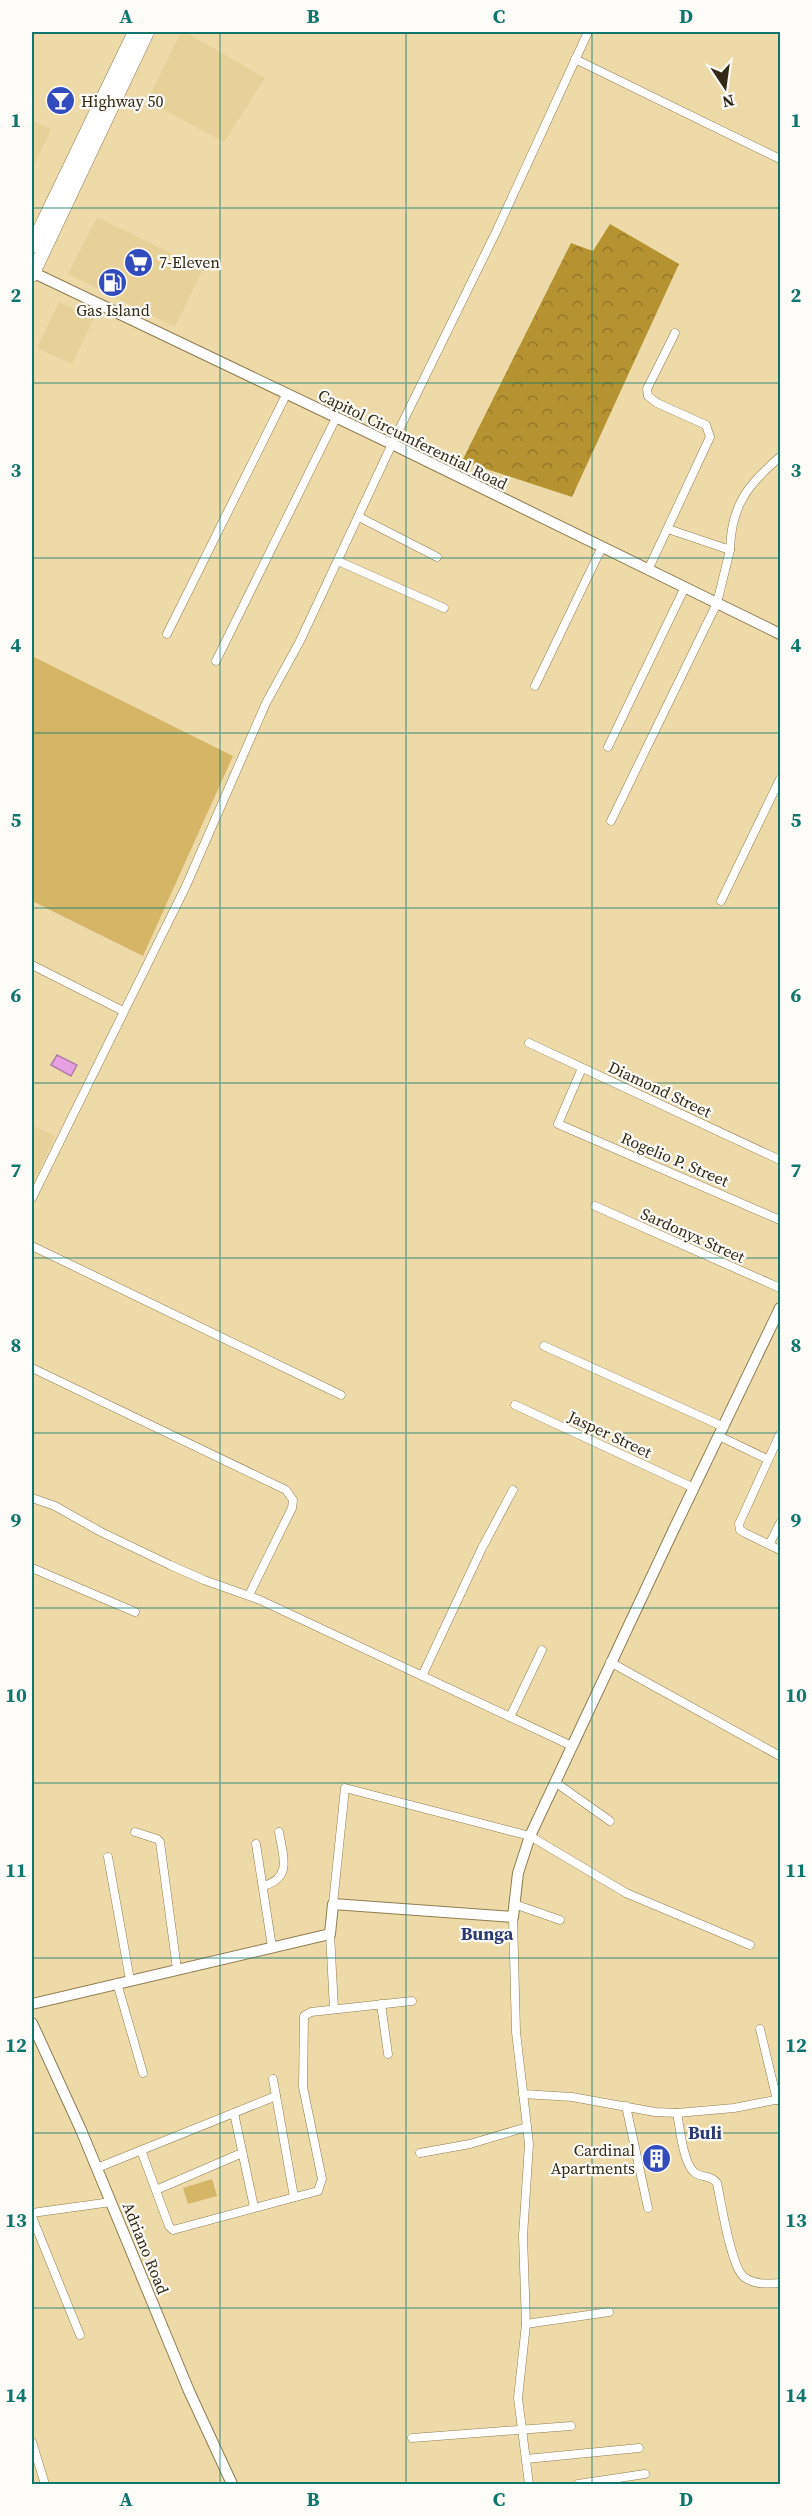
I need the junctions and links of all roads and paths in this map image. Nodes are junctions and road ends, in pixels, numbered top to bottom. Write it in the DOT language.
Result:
graph roads {
  1 [pos="135,32"];
  2 [pos="147,32"];
  3 [pos="588,32"];
  4 [pos="575,59"];
  5 [pos="106,105"];
  6 [pos="780,159"];
  7 [pos="32,246"];
  8 [pos="32,273"];
  9 [pos="675,333"];
  10 [pos="286,394"];
  11 [pos="336,418"];
  12 [pos="392,444"];
  13 [pos="780,457"];
  14 [pos="359,517"];
  15 [pos="668,529"];
  16 [pos="602,547"];
  17 [pos="730,550"];
  18 [pos="436,557"];
  19 [pos="338,561"];
  20 [pos="648,570"];
  21 [pos="685,587"];
  22 [pos="717,603"];
  23 [pos="444,608"];
  24 [pos="167,634"];
  25 [pos="780,634"];
  26 [pos="216,661"];
  27 [pos="535,686"];
  28 [pos="608,747"];
  29 [pos="780,779"];
  30 [pos="610,821"];
  31 [pos="721,901"];
  32 [pos="32,965"];
  33 [pos="123,1011"];
  34 [pos="529,1043"];
  35 [pos="582,1068"];
  36 [pos="780,1160"];
  37 [pos="32,1198"];
  38 [pos="595,1206"];
  39 [pos="780,1220"];
  40 [pos="32,1246"];
  41 [pos="780,1288"];
  42 [pos="780,1308"];
  43 [pos="544,1346"];
  44 [pos="32,1368"];
  45 [pos="341,1395"];
  46 [pos="515,1405"];
  47 [pos="722,1431"];
  48 [pos="780,1434"];
  49 [pos="767,1460"];
  50 [pos="694,1488"];
  51 [pos="513,1490"];
  52 [pos="32,1498"];
  53 [pos="780,1523"];
  54 [pos="769,1545"];
  55 [pos="780,1550"];
  56 [pos="32,1568"];
  57 [pos="249,1595"];
  58 [pos="135,1612"];
  59 [pos="542,1650"];
  60 [pos="610,1662"];
  61 [pos="422,1676"];
  62 [pos="510,1717"];
  63 [pos="572,1746"];
  64 [pos="780,1756"];
  65 [pos="555,1782"];
  66 [pos="610,1821"];
  67 [pos="135,1832"];
  68 [pos="279,1832"];
  69 [pos="530,1836"];
  70 [pos="256,1844"];
  71 [pos="108,1857"];
  72 [pos="263,1886"];
  73 [pos="333,1904"];
  74 [pos="514,1904"];
  75 [pos="513,1917"];
  76 [pos="560,1920"];
  77 [pos="330,1934"];
  78 [pos="750,1945"];
  79 [pos="272,1947"];
  80 [pos="177,1970"];
  81 [pos="130,1980"];
  82 [pos="117,1983"];
  83 [pos="412,2001"];
  84 [pos="32,2004"];
  85 [pos="381,2004"];
  86 [pos="334,2009"];
  87 [pos="32,2023"];
  88 [pos="760,2029"];
  89 [pos="388,2054"];
  90 [pos="143,2073"];
  91 [pos="273,2079"];
  92 [pos="523,2094"];
  93 [pos="276,2096"];
  94 [pos="779,2100"];
  95 [pos="626,2106"];
  96 [pos="234,2113"];
  97 [pos="677,2113"];
  98 [pos="527,2127"];
  99 [pos="141,2150"];
  100 [pos="242,2153"];
  101 [pos="420,2153"];
  102 [pos="97,2168"];
  103 [pos="156,2190"];
  104 [pos="294,2197"];
  105 [pos="111,2202"];
  106 [pos="254,2207"];
  107 [pos="648,2208"];
  108 [pos="32,2215"];
  109 [pos="780,2283"];
  110 [pos="609,2312"];
  111 [pos="525,2324"];
  112 [pos="80,2335"];
  113 [pos="571,2426"];
  114 [pos="521,2429"];
  115 [pos="412,2438"];
  116 [pos="32,2442"];
  117 [pos="639,2448"];
  118 [pos="526,2459"];
  119 [pos="645,2474"];
  120 [pos="45,2484"];
  121 [pos="232,2484"];
  122 [pos="530,2484"];
  123 [pos="578,2484"];
  1 -- 5 [label="highway"];
  2 -- 5 [label="highway"];
  3 -- 4 [label="street"];
  4 -- 6 [label="street"];
  4 -- 12 [label="street"];
  5 -- 7 [label="highway"];
  5 -- 8 [label="highway"];
  8 -- 10 [label="street, Capitol Circumferential Road"];
  9 -- 15 [label="street"];
  10 -- 11 [label="street, Capitol Circumferential Road"];
  10 -- 24 [label="street"];
  11 -- 12 [label="street, Capitol Circumferential Road"];
  11 -- 26 [label="street"];
  12 -- 14 [label="street"];
  12 -- 16 [label="street, Capitol Circumferential Road"];
  13 -- 17 [label="street"];
  14 -- 18 [label="street"];
  14 -- 19 [label="street"];
  15 -- 17 [label="street"];
  15 -- 20 [label="street"];
  16 -- 20 [label="street, Capitol Circumferential Road"];
  16 -- 27 [label="street"];
  17 -- 22 [label="street"];
  19 -- 23 [label="street"];
  19 -- 33 [label="street"];
  20 -- 21 [label="street, Capitol Circumferential Road"];
  21 -- 22 [label="street, Capitol Circumferential Road"];
  21 -- 28 [label="street"];
  22 -- 25 [label="street, Capitol Circumferential Road"];
  22 -- 30 [label="street"];
  29 -- 31 [label="street"];
  32 -- 33 [label="street"];
  33 -- 37 [label="street"];
  34 -- 35 [label="street, Diamond Street"];
  35 -- 36 [label="street, Diamond Street"];
  35 -- 39 [label="street, Rogelio P. Street"];
  38 -- 41 [label="street, Sardonyx Street"];
  40 -- 45 [label="street"];
  42 -- 47 [label="street"];
  43 -- 47 [label="street"];
  44 -- 57 [label="street"];
  46 -- 50 [label="street, Jasper Street"];
  47 -- 49 [label="street"];
  47 -- 50 [label="street"];
  48 -- 49 [label="street"];
  49 -- 54 [label="street"];
  50 -- 60 [label="street"];
  51 -- 61 [label="street"];
  52 -- 57 [label="street"];
  53 -- 54 [label="street"];
  54 -- 55 [label="street"];
  56 -- 58 [label="street"];
  57 -- 61 [label="street"];
  59 -- 62 [label="street"];
  60 -- 63 [label="street"];
  60 -- 64 [label="street"];
  61 -- 62 [label="street"];
  62 -- 63 [label="street"];
  63 -- 65 [label="street"];
  65 -- 66 [label="street"];
  65 -- 69 [label="street"];
  67 -- 80 [label="street"];
  68 -- 72 [label="street"];
  69 -- 73 [label="street"];
  69 -- 74 [label="street"];
  69 -- 78 [label="street"];
  70 -- 72 [label="street"];
  71 -- 81 [label="street"];
  72 -- 79 [label="street"];
  73 -- 75 [label="street"];
  73 -- 77 [label="street"];
  74 -- 75 [label="street"];
  74 -- 76 [label="street"];
  75 -- 92 [label="street"];
  77 -- 79 [label="street"];
  77 -- 86 [label="street"];
  79 -- 80 [label="street"];
  80 -- 81 [label="street"];
  81 -- 82 [label="street"];
  82 -- 84 [label="street"];
  82 -- 90 [label="street"];
  83 -- 85 [label="street"];
  85 -- 86 [label="street"];
  85 -- 89 [label="street"];
  86 -- 104 [label="street"];
  87 -- 102 [label="street, Adriano Road"];
  88 -- 94 [label="street"];
  91 -- 93 [label="street"];
  92 -- 95 [label="street"];
  92 -- 98 [label="street"];
  93 -- 96 [label="street"];
  93 -- 104 [label="street"];
  94 -- 97 [label="street"];
  95 -- 97 [label="street"];
  95 -- 107 [label="street"];
  96 -- 99 [label="street"];
  96 -- 100 [label="street"];
  97 -- 109 [label="street"];
  98 -- 101 [label="street"];
  98 -- 111 [label="street"];
  99 -- 102 [label="street"];
  99 -- 103 [label="street"];
  100 -- 103 [label="street"];
  100 -- 106 [label="street"];
  102 -- 105 [label="street, Adriano Road"];
  103 -- 106 [label="street"];
  104 -- 106 [label="street"];
  105 -- 108 [label="street"];
  105 -- 121 [label="street, Adriano Road"];
  108 -- 112 [label="street"];
  110 -- 111 [label="street"];
  111 -- 114 [label="street"];
  113 -- 114 [label="street"];
  114 -- 115 [label="street"];
  114 -- 118 [label="street"];
  116 -- 120 [label="street"];
  117 -- 118 [label="street"];
  118 -- 122 [label="street"];
  119 -- 123 [label="street"];
}
